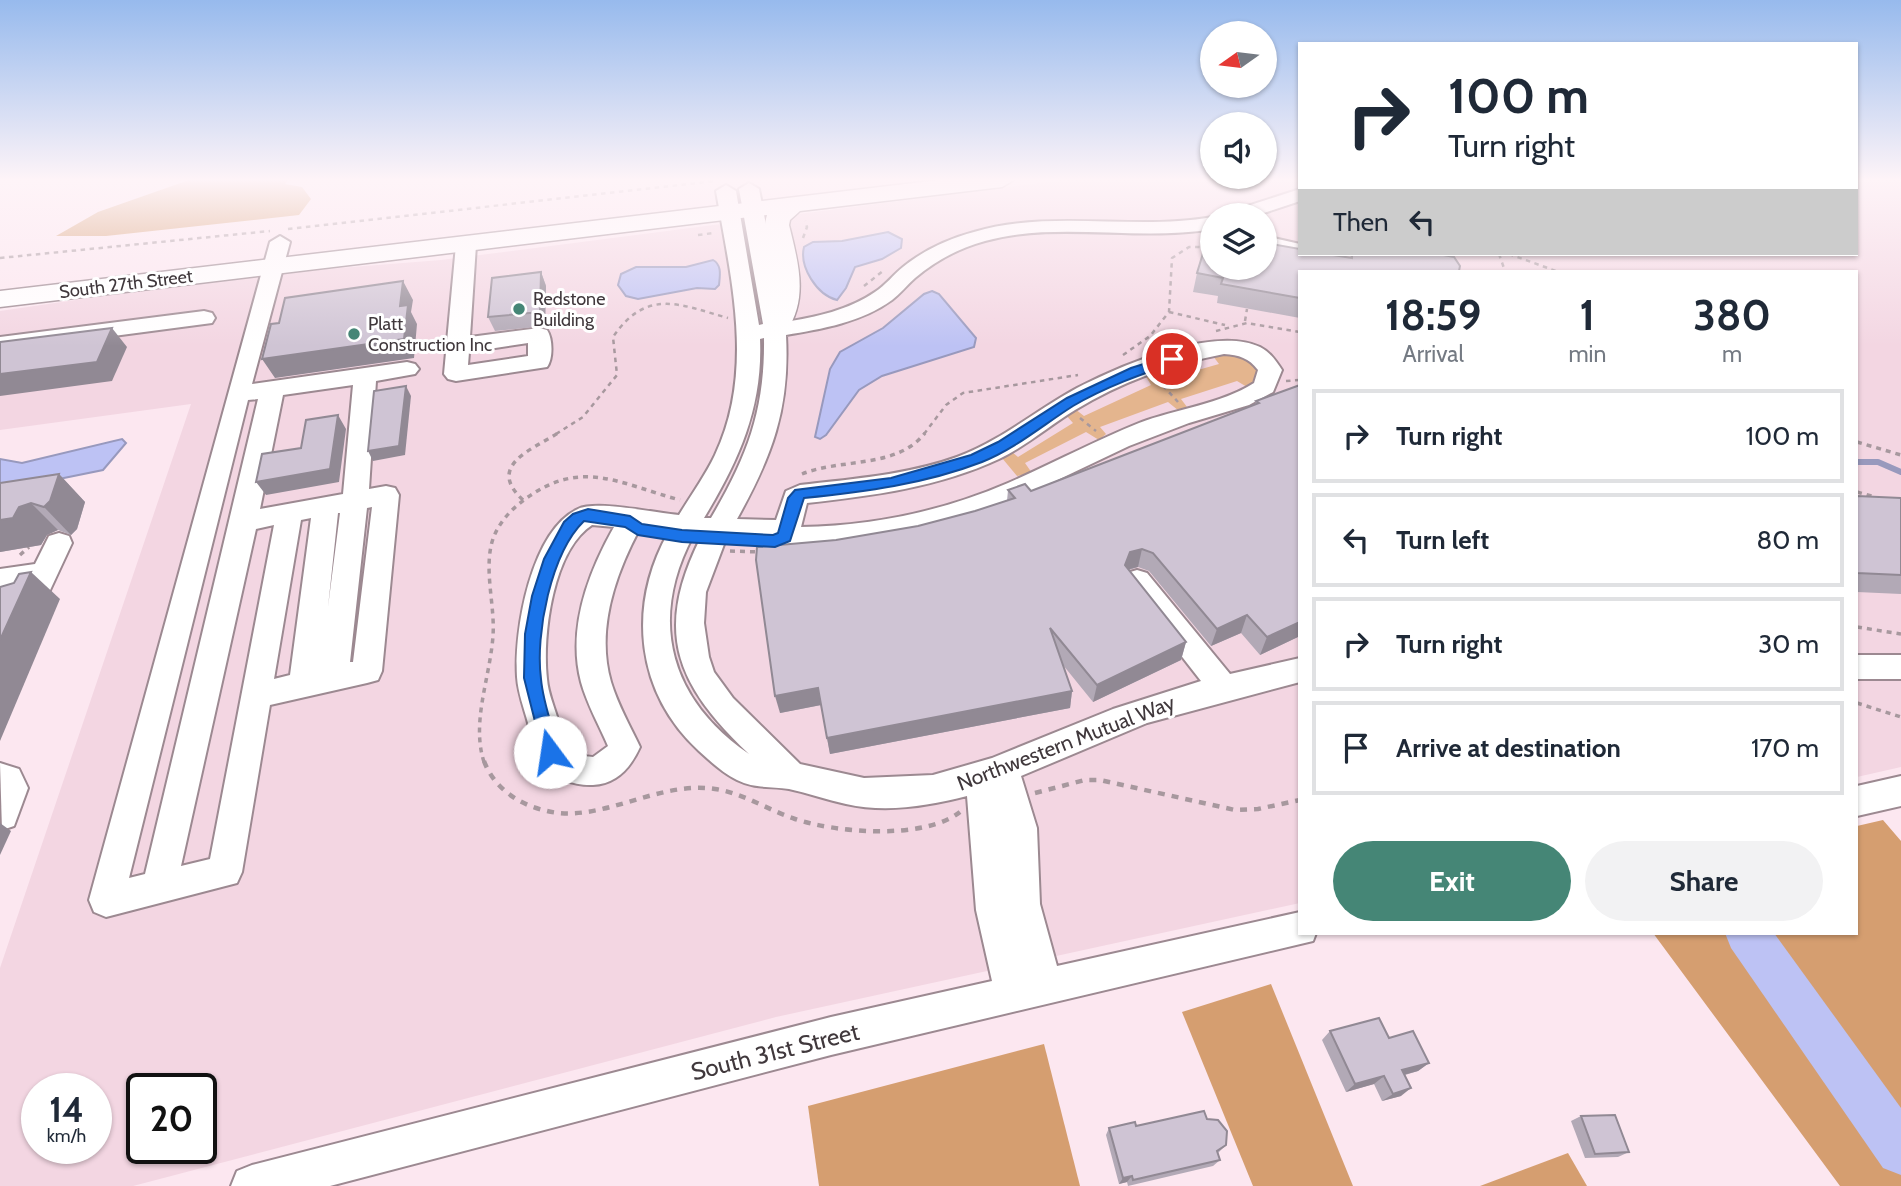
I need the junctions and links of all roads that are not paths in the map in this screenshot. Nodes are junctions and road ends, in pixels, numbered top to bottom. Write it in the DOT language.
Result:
graph roads {
  1 [pos="347,235"];
  2 [pos="519,235"];
  3 [pos="743,235"];
  4 [pos="779,235"];
  5 [pos="985,235"];
  6 [pos="281,242"];
  7 [pos="466,245"];
  8 [pos="1277,245"];
  9 [pos="1298,250"];
  10 [pos="7,265"];
  11 [pos="274,267"];
  12 [pos="0,299"];
  13 [pos="204,318"];
  14 [pos="760,327"];
  15 [pos="0,344"];
  16 [pos="458,346"];
  17 [pos="407,369"];
  18 [pos="365,375"];
  19 [pos="272,389"];
  20 [pos="238,394"];
  21 [pos="988,454"];
  22 [pos="1017,489"];
  23 [pos="251,490"];
  24 [pos="209,497"];
  25 [pos="341,504"];
  26 [pos="289,513"];
  27 [pos="244,521"];
  28 [pos="687,521"];
  29 [pos="630,522"];
  30 [pos="716,534"];
  31 [pos="785,537"];
  32 [pos="60,543"];
  33 [pos="43,573"];
  34 [pos="0,580"];
  35 [pos="1137,581"];
  36 [pos="31,601"];
  37 [pos="1858,667"];
  38 [pos="1901,667"];
  39 [pos="1298,670"];
  40 [pos="304,684"];
  41 [pos="1224,688"];
  42 [pos="257,695"];
  43 [pos="790,775"];
  44 [pos="0,777"];
  45 [pos="1002,781"];
  46 [pos="1901,791"];
  47 [pos="1858,801"];
  48 [pos="2,815"];
  49 [pos="159,888"];
  50 [pos="1298,929"];
  51 [pos="1029,991"];
  52 [pos="252,1186"];
  1 -- 6 [label="main road, South 27th Street"];
  2 -- 7 [label="main road, South 27th Street"];
  3 -- 14 [label="street, Northwestern Mutual Way"];
  4 -- 14 [label="main road"];
  5 -- 14 [label="street"];
  6 -- 10 [label="main road, South 27th Street"];
  6 -- 11 [label="street"];
  7 -- 11 [label="main road, South 27th Street"];
  7 -- 16 [label="street"];
  8 -- 9 [label="street"];
  11 -- 12 [label="main road, South 27th Street"];
  11 -- 20 [label="street"];
  13 -- 15 [label="street"];
  14 -- 28 [label="street, Northwestern Mutual Way"];
  14 -- 30 [label="street, Northwestern Mutual Way"];
  17 -- 18 [label="street"];
  18 -- 19 [label="street"];
  18 -- 25 [label="street"];
  19 -- 20 [label="street"];
  19 -- 23 [label="street"];
  20 -- 24 [label="street"];
  21 -- 22 [label="street"];
  21 -- 22 [label="street"];
  21 -- 31 [label="street"];
  22 -- 31 [label="street"];
  23 -- 24 [label="street"];
  23 -- 27 [label="street"];
  24 -- 49 [label="street"];
  25 -- 26 [label="street"];
  25 -- 40 [label="street"];
  25 -- 40 [label="street"];
  26 -- 27 [label="street"];
  26 -- 42 [label="street"];
  27 -- 49 [label="street"];
  28 -- 29 [label="street"];
  28 -- 30 [label="street"];
  28 -- 43 [label="street, Northwestern Mutual Way"];
  29 -- 29 [label="street"];
  30 -- 31 [label="street"];
  30 -- 43 [label="street, Northwestern Mutual Way"];
  32 -- 33 [label="street"];
  33 -- 34 [label="street"];
  33 -- 36 [label="street"];
  35 -- 41 [label="street"];
  37 -- 38 [label="street"];
  39 -- 41 [label="street, Northwestern Mutual Way"];
  40 -- 42 [label="street"];
  41 -- 45 [label="street, Northwestern Mutual Way"];
  42 -- 49 [label="street"];
  43 -- 45 [label="street, Northwestern Mutual Way"];
  44 -- 48 [label="street"];
  45 -- 51 [label="street"];
  46 -- 47 [label="street"];
  50 -- 51 [label="street, South 31st Street"];
  51 -- 52 [label="street, South 31st Street"];
}
